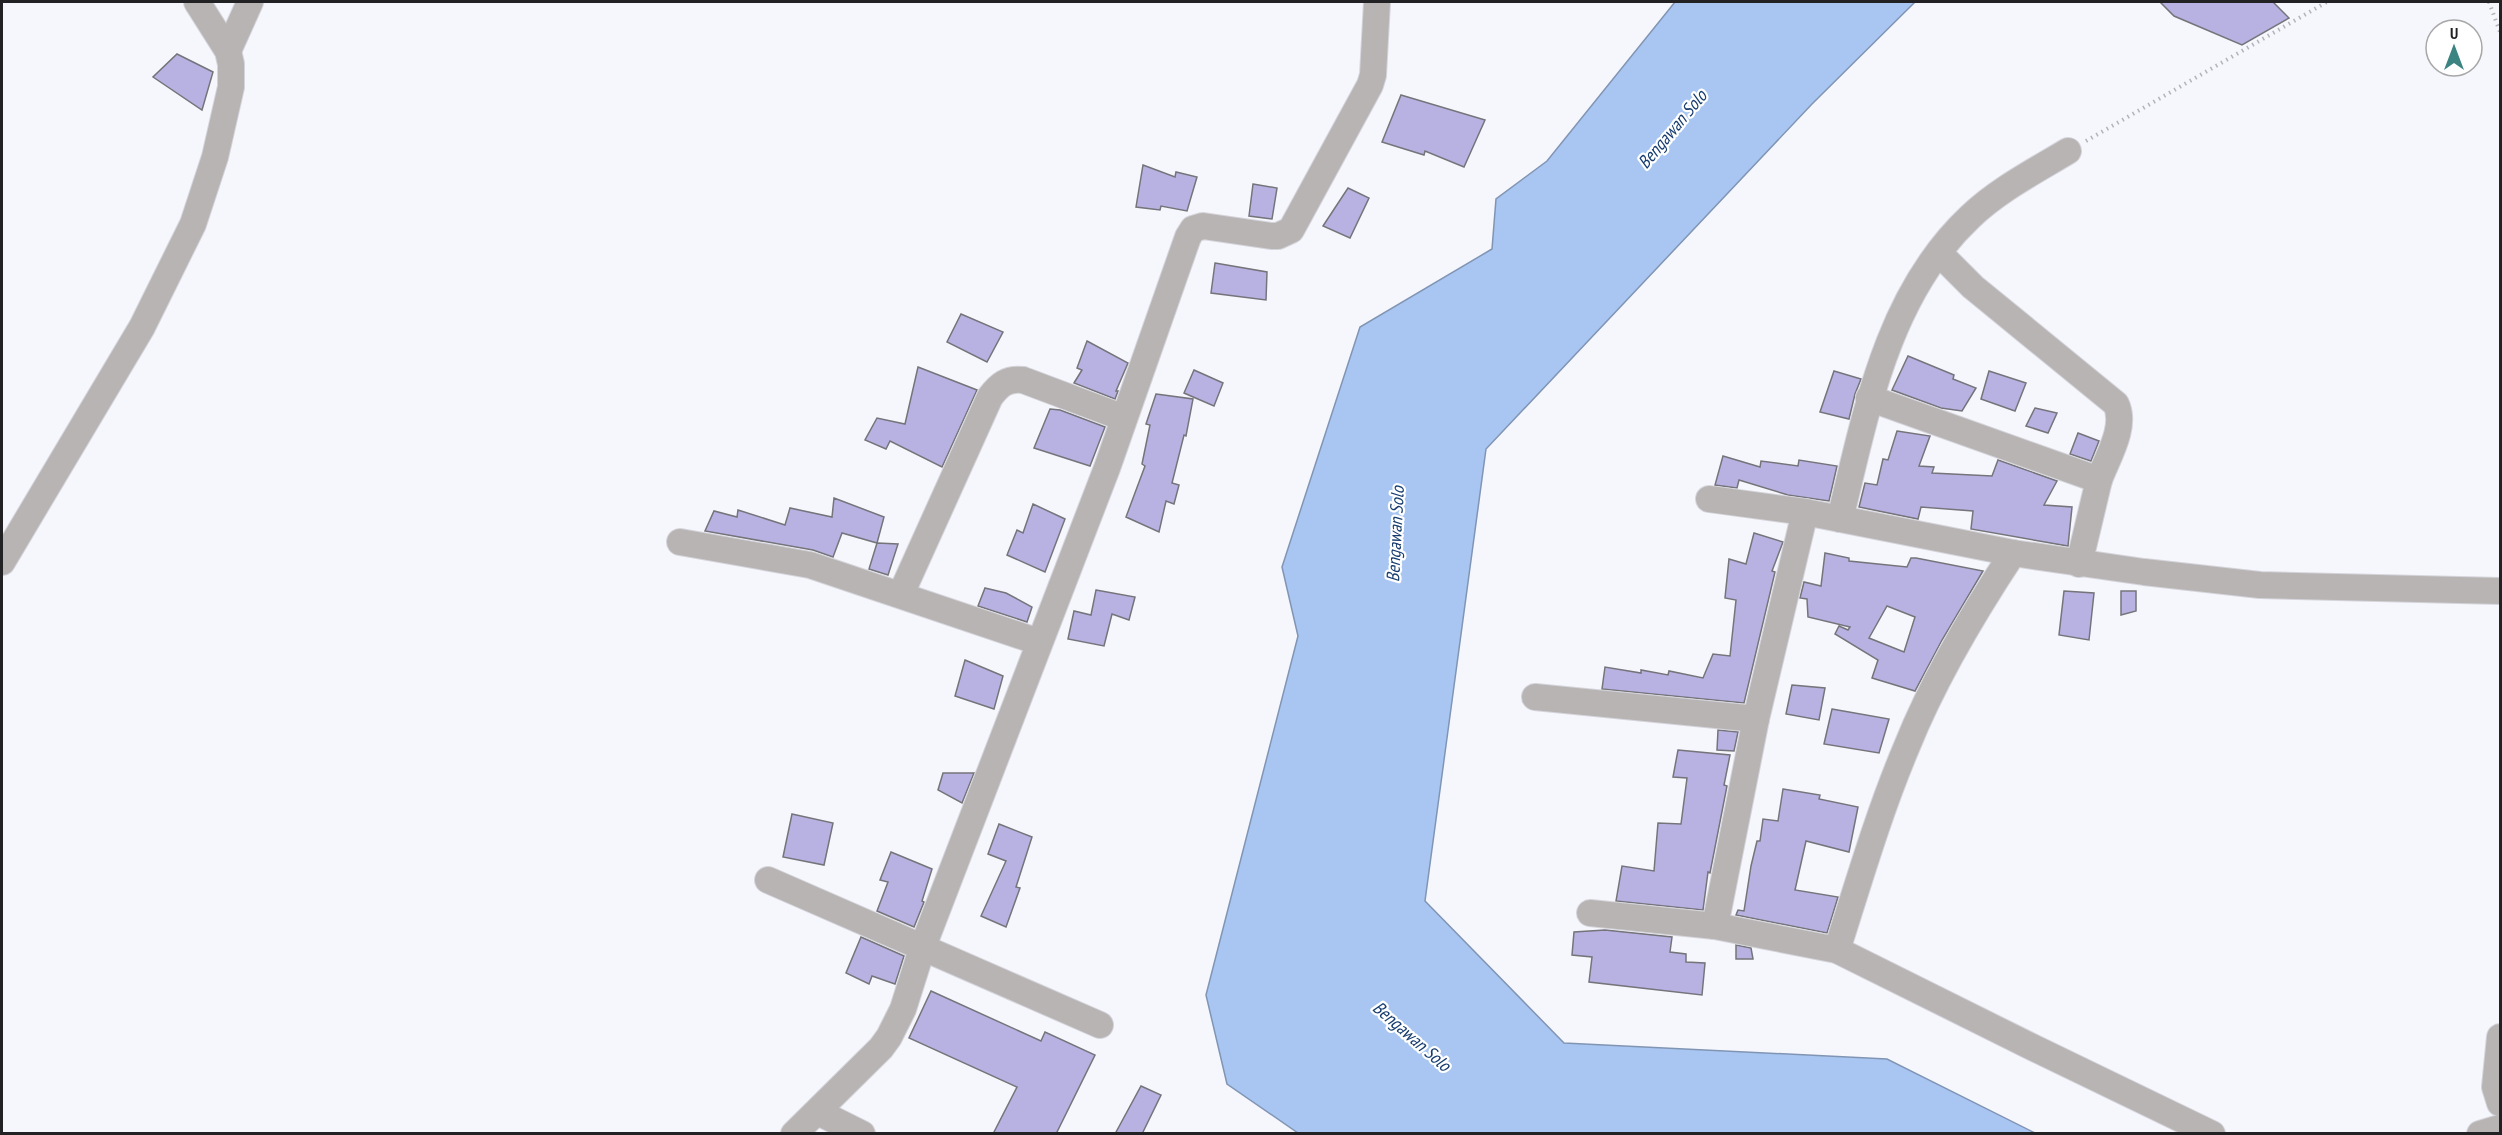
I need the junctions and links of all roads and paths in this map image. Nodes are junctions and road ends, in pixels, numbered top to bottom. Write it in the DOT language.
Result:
graph roads {
  1 [pos="197,2"];
  2 [pos="250,2"];
  3 [pos="2327,2"];
  4 [pos="2489,2"];
  5 [pos="1377,12"];
  6 [pos="2500,32"];
  7 [pos="228,51"];
  8 [pos="2068,151"];
  9 [pos="1939,253"];
  10 [pos="1869,398"];
  11 [pos="1124,418"];
  12 [pos="2099,480"];
  13 [pos="1709,499"];
  14 [pos="1805,512"];
  15 [pos="1840,519"];
  16 [pos="680,542"];
  17 [pos="2013,553"];
  18 [pos="2,562"];
  19 [pos="2079,564"];
  20 [pos="2500,591"];
  21 [pos="900,594"];
  22 [pos="1039,642"];
  23 [pos="1535,697"];
  24 [pos="1756,719"];
  25 [pos="768,880"];
  26 [pos="1590,913"];
  27 [pos="1715,926"];
  28 [pos="922,949"];
  29 [pos="1837,950"];
  30 [pos="1100,1025"];
  31 [pos="2500,1037"];
  32 [pos="2500,1103"];
  33 [pos="818,1112"];
  34 [pos="2500,1128"];
  35 [pos="794,1134"];
  36 [pos="862,1134"];
  37 [pos="2212,1134"];
  38 [pos="2480,1134"];
  1 -- 7 [label="street"];
  2 -- 7 [label="street"];
  3 -- 8 [label="path"];
  4 -- 6 [label="path"];
  5 -- 11 [label="street"];
  7 -- 18 [label="street"];
  8 -- 9 [label="street"];
  9 -- 10 [label="street"];
  9 -- 12 [label="street"];
  10 -- 12 [label="street"];
  10 -- 15 [label="street"];
  11 -- 21 [label="street"];
  11 -- 22 [label="street"];
  12 -- 19 [label="street"];
  13 -- 14 [label="street"];
  14 -- 15 [label="street"];
  14 -- 24 [label="street"];
  15 -- 17 [label="street"];
  16 -- 21 [label="street"];
  17 -- 19 [label="street"];
  17 -- 29 [label="street"];
  19 -- 20 [label="street"];
  21 -- 22 [label="street"];
  22 -- 28 [label="street"];
  23 -- 24 [label="street"];
  24 -- 27 [label="street"];
  25 -- 28 [label="street"];
  26 -- 27 [label="street"];
  27 -- 29 [label="street"];
  28 -- 30 [label="street"];
  28 -- 33 [label="street"];
  29 -- 37 [label="street"];
  31 -- 32 [label="street"];
  33 -- 35 [label="street"];
  33 -- 36 [label="street"];
  34 -- 38 [label="street"];
}
